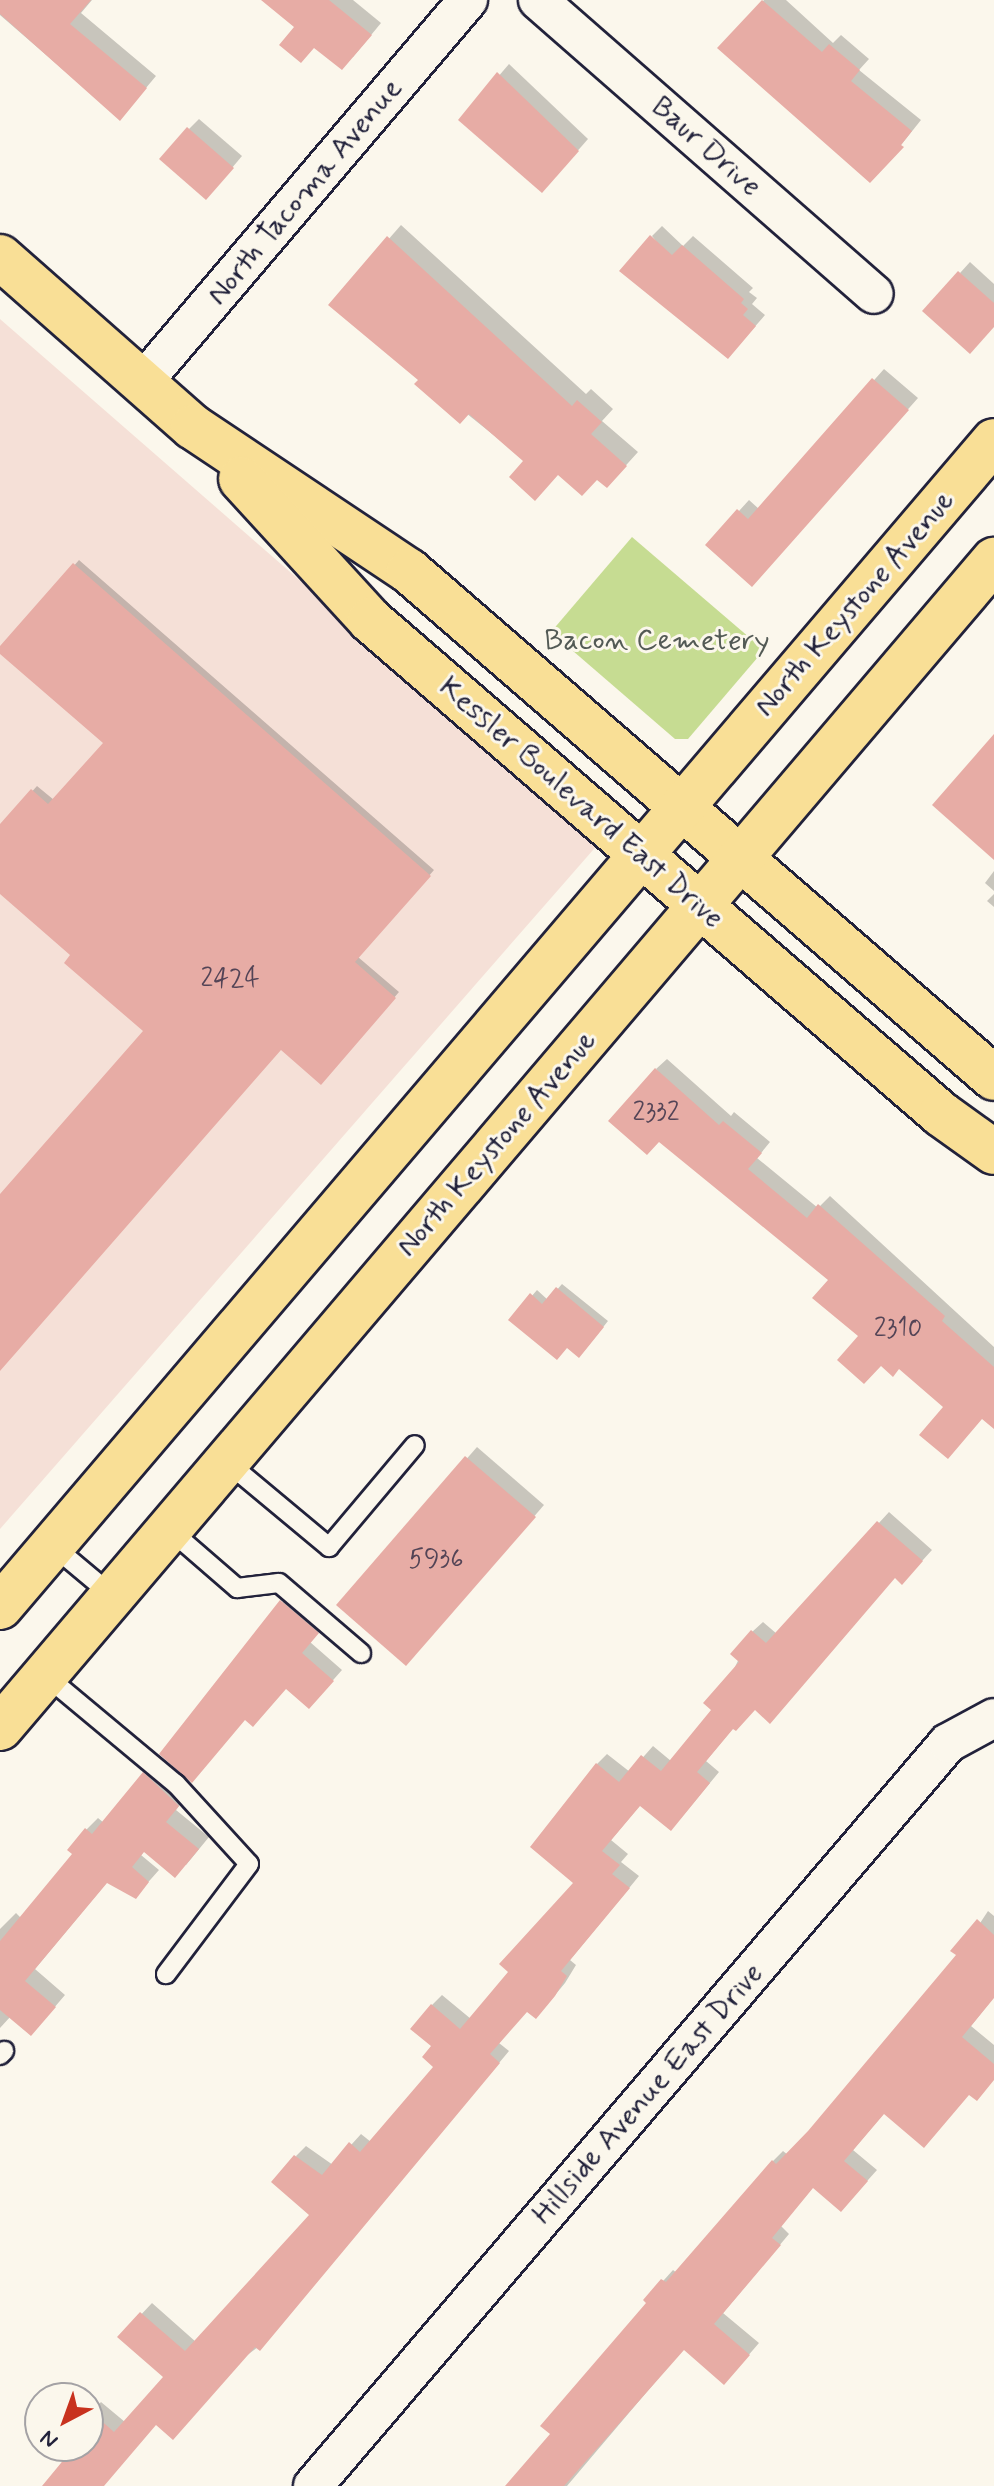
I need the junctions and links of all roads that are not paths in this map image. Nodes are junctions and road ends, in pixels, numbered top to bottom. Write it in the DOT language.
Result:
graph roads {
  1 [pos="468,0"];
  2 [pos="538,0"];
  3 [pos="0,257"];
  4 [pos="874,294"];
  5 [pos="142,383"];
  6 [pos="193,427"];
  7 [pos="994,441"];
  8 [pos="994,560"];
  9 [pos="680,809"];
  10 [pos="641,856"];
  11 [pos="739,861"];
  12 [pos="700,907"];
  13 [pos="994,1078"];
  14 [pos="994,1152"];
  15 [pos="415,1445"];
  16 [pos="227,1462"];
  17 [pos="170,1530"];
  18 [pos="52,1545"];
  19 [pos="113,1596"];
  20 [pos="0,1607"];
  21 [pos="361,1653"];
  22 [pos="45,1675"];
  23 [pos="994,1718"];
  24 [pos="0,1728"];
  25 [pos="166,1974"];
  26 [pos="313,2486"];
  1 -- 5 [label="street, North Tacoma Avenue"];
  2 -- 4 [label="street, Baur Drive"];
  3 -- 5 [label="main road, Kessler Boulevard East Drive"];
  5 -- 6 [label="main road, Kessler Boulevard East Drive"];
  6 -- 9 [label="main road, Kessler Boulevard East Drive"];
  6 -- 10 [label="main road, Kessler Boulevard East Drive"];
  7 -- 9 [label="main road, North Keystone Avenue"];
  8 -- 11 [label="main road, North Keystone Avenue"];
  9 -- 10 [label="main road, North Keystone Avenue"];
  9 -- 11 [label="main road, Kessler Boulevard East Drive"];
  10 -- 12 [label="main road, Kessler Boulevard East Drive"];
  10 -- 18 [label="main road, North Keystone Avenue"];
  11 -- 12 [label="main road, North Keystone Avenue"];
  11 -- 13 [label="main road, Kessler Boulevard East Drive"];
  12 -- 14 [label="main road, Kessler Boulevard East Drive"];
  12 -- 16 [label="main road, North Keystone Avenue"];
  15 -- 16 [label="lane"];
  16 -- 17 [label="main road, North Keystone Avenue"];
  17 -- 19 [label="main road, North Keystone Avenue"];
  17 -- 21 [label="lane"];
  18 -- 19 [label="lane"];
  18 -- 20 [label="main road, North Keystone Avenue"];
  19 -- 22 [label="main road, North Keystone Avenue"];
  22 -- 24 [label="main road, North Keystone Avenue"];
  22 -- 25 [label="lane"];
  23 -- 26 [label="street, Hillside Avenue East Drive"];
}
